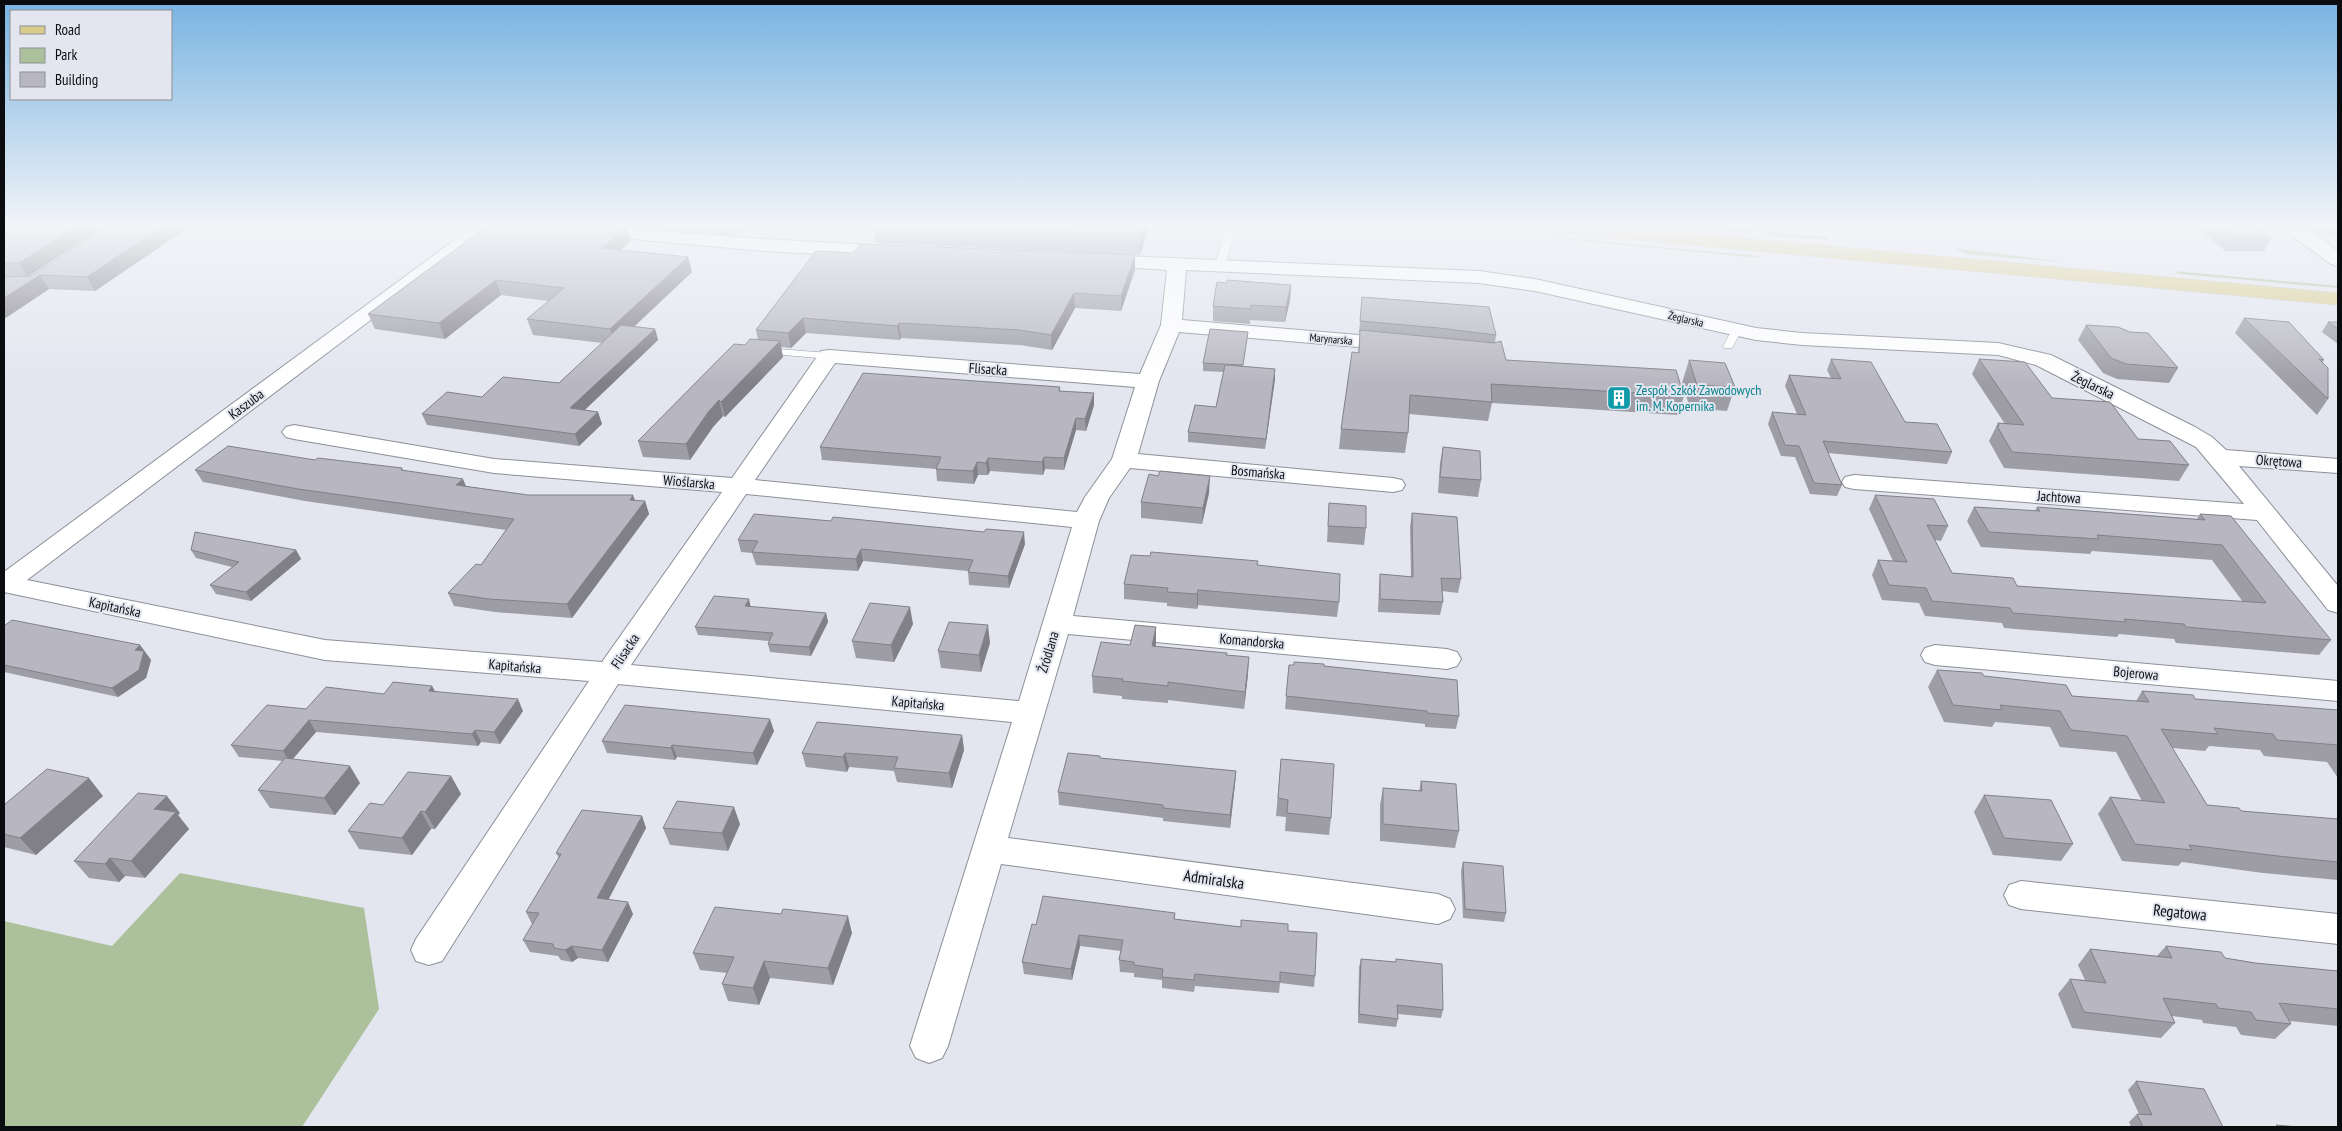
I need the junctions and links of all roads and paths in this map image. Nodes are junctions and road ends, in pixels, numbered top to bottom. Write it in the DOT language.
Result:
graph roads {
  1 [pos="416,278"];
  2 [pos="1176,278"];
  3 [pos="1479,278"];
  4 [pos="2109,278"];
  5 [pos="2338,299"];
  6 [pos="1171,325"];
  7 [pos="1417,346"];
  8 [pos="752,350"];
  9 [pos="829,356"];
  10 [pos="1148,381"];
  11 [pos="294,432"];
  12 [pos="2219,457"];
  13 [pos="1124,460"];
  14 [pos="2338,466"];
  15 [pos="1854,482"];
  16 [pos="1393,485"];
  17 [pos="738,486"];
  18 [pos="2264,513"];
  19 [pos="1086,521"];
  20 [pos="5,585"];
  21 [pos="2338,604"];
  22 [pos="1057,624"];
  23 [pos="1934,655"];
  24 [pos="1448,659"];
  25 [pos="610,673"];
  26 [pos="2338,691"];
  27 [pos="1029,714"];
  28 [pos="989,849"];
  29 [pos="2021,896"];
  30 [pos="1438,909"];
  31 [pos="2338,929"];
  32 [pos="429,950"];
  33 [pos="928,1046"];
  1 -- 20 [label="street, Kaszuba"];
  2 -- 6 [label="street, Źródlana"];
  3 -- 12 [label="street, Żeglarska"];
  4 -- 5 [label="main road"];
  6 -- 7 [label="street, Marynarska"];
  6 -- 10 [label="street, Źródlana"];
  8 -- 9 [label="lane, Flisacka"];
  9 -- 10 [label="street, Flisacka"];
  9 -- 17 [label="street, Flisacka"];
  10 -- 13 [label="street, Źródlana"];
  11 -- 17 [label="street, Wioślarska"];
  12 -- 14 [label="street, Okrętowa"];
  12 -- 18 [label="street, Żeglarska"];
  13 -- 16 [label="street, Bosmańska"];
  13 -- 19 [label="street, Źródlana"];
  15 -- 18 [label="street, Jachtowa"];
  17 -- 19 [label="street, Wioślarska"];
  17 -- 25 [label="street, Flisacka"];
  18 -- 21 [label="street, Żeglarska"];
  19 -- 22 [label="street, Źródlana"];
  20 -- 25 [label="street, Kapitańska"];
  22 -- 24 [label="street, Komandorska"];
  22 -- 27 [label="street, Źródlana"];
  23 -- 26 [label="street, Bojerowa"];
  25 -- 27 [label="street, Kapitańska"];
  25 -- 32 [label="street, Flisacka"];
  27 -- 28 [label="street, Źródlana"];
  28 -- 30 [label="street, Admiralska"];
  28 -- 33 [label="street, Źródlana"];
  29 -- 31 [label="street, Regatowa"];
}
